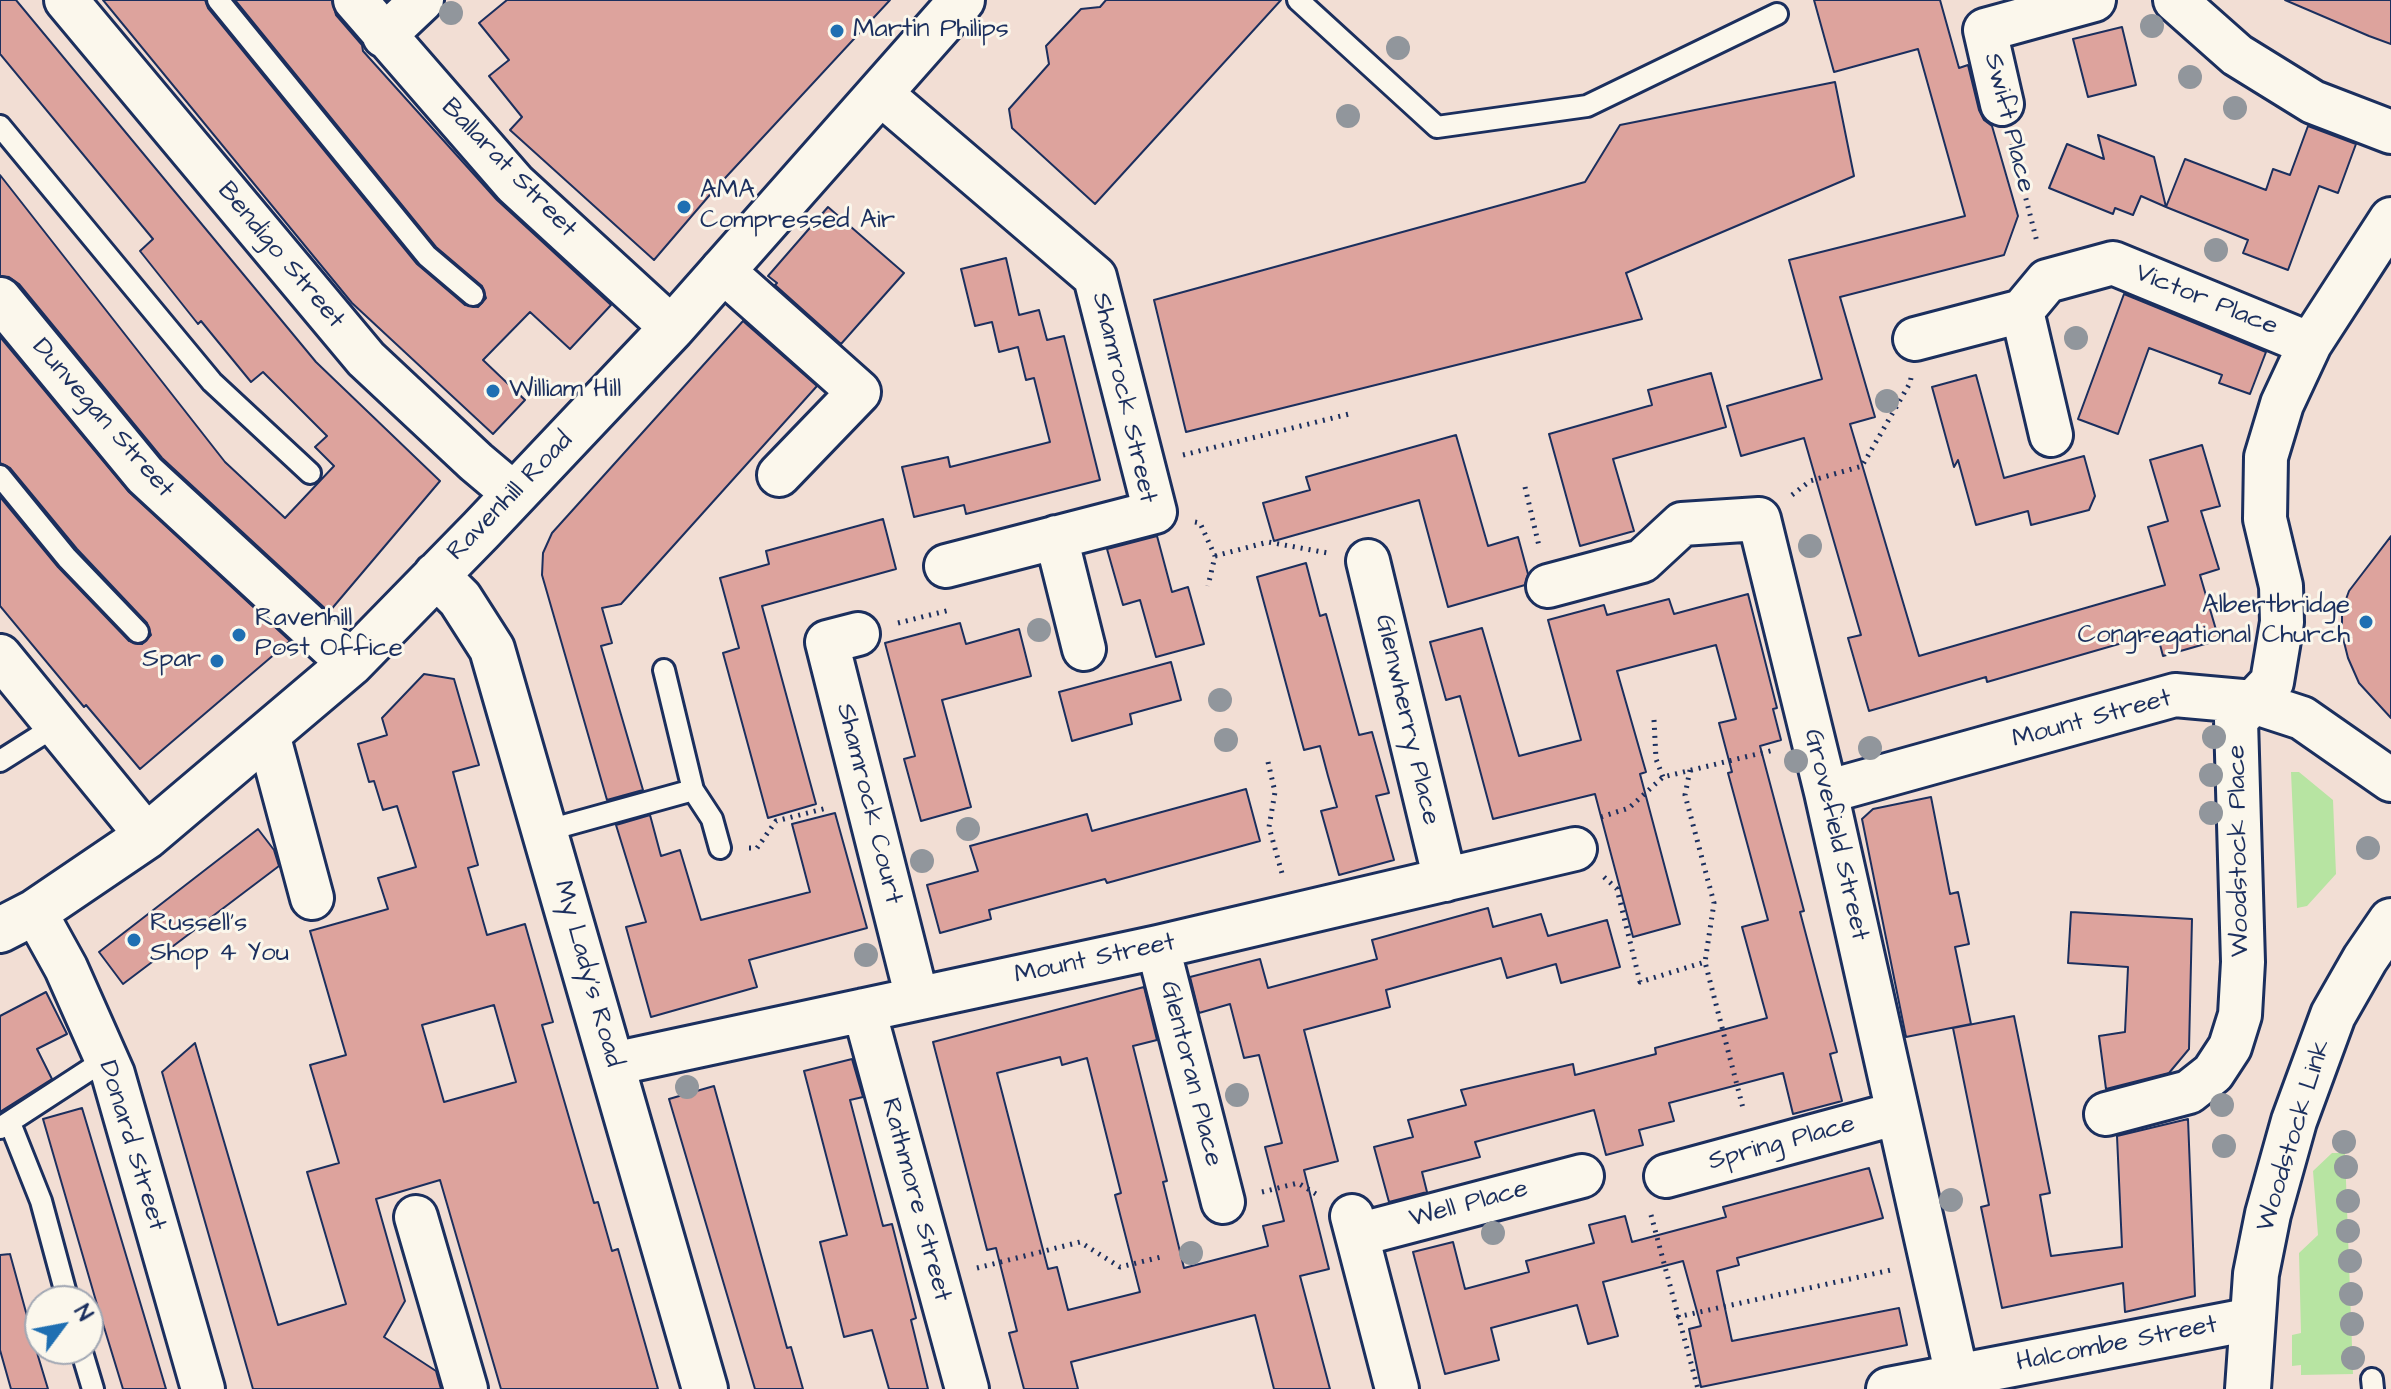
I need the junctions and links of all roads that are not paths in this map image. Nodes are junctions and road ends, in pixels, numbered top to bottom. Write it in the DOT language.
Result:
graph roads {
  1 [pos="66,0"];
  2 [pos="218,0"];
  3 [pos="355,0"];
  4 [pos="422,0"];
  5 [pos="962,0"];
  6 [pos="1298,0"];
  7 [pos="2094,0"];
  8 [pos="2175,0"];
  9 [pos="1777,14"];
  10 [pos="384,36"];
  11 [pos="880,93"];
  12 [pos="2002,104"];
  13 [pos="0,126"];
  14 [pos="2391,132"];
  15 [pos="2391,219"];
  16 [pos="722,270"];
  17 [pos="473,295"];
  18 [pos="2034,296"];
  19 [pos="0,299"];
  20 [pos="672,328"];
  21 [pos="1915,339"];
  22 [pos="2310,344"];
  23 [pos="2051,435"];
  24 [pos="310,473"];
  25 [pos="779,475"];
  26 [pos="0,476"];
  27 [pos="514,494"];
  28 [pos="1056,537"];
  29 [pos="1368,561"];
  30 [pos="946,566"];
  31 [pos="436,575"];
  32 [pos="1548,586"];
  33 [pos="138,632"];
  34 [pos="858,634"];
  35 [pos="1084,649"];
  36 [pos="0,656"];
  37 [pos="350,664"];
  38 [pos="664,670"];
  39 [pos="2253,702"];
  40 [pos="57,725"];
  41 [pos="268,734"];
  42 [pos="0,761"];
  43 [pos="2391,780"];
  44 [pos="693,790"];
  45 [pos="1826,792"];
  46 [pos="545,831"];
  47 [pos="147,836"];
  48 [pos="720,848"];
  49 [pos="1575,849"];
  50 [pos="1445,880"];
  51 [pos="312,898"];
  52 [pos="18,921"];
  53 [pos="2391,921"];
  54 [pos="1158,947"];
  55 [pos="917,998"];
  56 [pos="864,1010"];
  57 [pos="106,1059"];
  58 [pos="613,1064"];
  59 [pos="1898,1113"];
  60 [pos="2106,1114"];
  61 [pos="5,1126"];
  62 [pos="1582,1176"];
  63 [pos="1656,1189"];
  64 [pos="1223,1202"];
  65 [pos="416,1217"];
  66 [pos="64,1285"];
  67 [pos="2252,1319"];
  68 [pos="86,1365"];
  69 [pos="1957,1376"];
  70 [pos="93,1389"];
  71 [pos="203,1389"];
  72 [pos="466,1389"];
  73 [pos="705,1389"];
  74 [pos="967,1389"];
  75 [pos="1397,1389"];
  76 [pos="1888,1389"];
  77 [pos="2248,1389"];
  1 -- 27 [label="street, Bendigo Street"];
  2 -- 17 [label="lane"];
  3 -- 10 [label="street, Ballarat Street"];
  4 -- 10 [label="street"];
  5 -- 11 [label="street, Ravenhill Road"];
  6 -- 9 [label="lane"];
  7 -- 12 [label="street, Swift Place"];
  8 -- 14 [label="street"];
  10 -- 20 [label="street, Ballarat Street"];
  11 -- 16 [label="street, Ravenhill Road"];
  11 -- 28 [label="street, Shamrock Street"];
  13 -- 24 [label="lane"];
  15 -- 22 [label="street, Woodstock Place"];
  16 -- 20 [label="street, Ravenhill Road"];
  16 -- 25 [label="street"];
  18 -- 21 [label="street, Victor Place"];
  18 -- 22 [label="street, Victor Place"];
  18 -- 23 [label="street"];
  19 -- 37 [label="street, Dunvegan Street"];
  20 -- 27 [label="street, Ravenhill Road"];
  22 -- 39 [label="street, Woodstock Place"];
  26 -- 33 [label="lane"];
  27 -- 31 [label="street, Ravenhill Road"];
  28 -- 30 [label="street, Shamrock Street"];
  28 -- 35 [label="street"];
  29 -- 50 [label="street, Glenwherry Place"];
  31 -- 37 [label="street, Ravenhill Road"];
  31 -- 46 [label="street, My Lady's Road"];
  32 -- 45 [label="street, Grovefield Street"];
  34 -- 55 [label="street, Shamrock Court"];
  36 -- 40 [label="street"];
  37 -- 41 [label="street, Ravenhill Road"];
  38 -- 44 [label="lane"];
  39 -- 43 [label="street, Mount Street"];
  39 -- 45 [label="street, Mount Street"];
  39 -- 60 [label="street, Woodstock Place"];
  40 -- 42 [label="lane"];
  40 -- 47 [label="street"];
  41 -- 47 [label="street, Ravenhill Road"];
  41 -- 51 [label="street"];
  44 -- 46 [label="lane"];
  44 -- 48 [label="lane"];
  45 -- 59 [label="street, Grovefield Street"];
  46 -- 58 [label="street, My Lady's Road"];
  47 -- 52 [label="street, Ravenhill Road"];
  49 -- 50 [label="street, Mount Street"];
  50 -- 54 [label="street, Mount Street"];
  52 -- 57 [label="street, Donard Street"];
  53 -- 67 [label="street, Woodstock Link"];
  54 -- 55 [label="street, Mount Street"];
  54 -- 64 [label="street, Glentoran Place"];
  55 -- 56 [label="street, Mount Street"];
  56 -- 58 [label="street, Mount Street"];
  56 -- 74 [label="street, Rathmore Street"];
  57 -- 61 [label="lane"];
  57 -- 71 [label="street, Donard Street"];
  58 -- 73 [label="street, My Lady's Road"];
  59 -- 63 [label="street, Spring Place"];
  59 -- 69 [label="street, Grovefield Street"];
  61 -- 66 [label="lane"];
  62 -- 75 [label="street, Well Place"];
  65 -- 72 [label="street"];
  67 -- 69 [label="street, Halcombe Street"];
  67 -- 77 [label="street, Woodstock Link"];
  68 -- 70 [label="lane"];
  69 -- 76 [label="street, Halcombe Street"];
}
